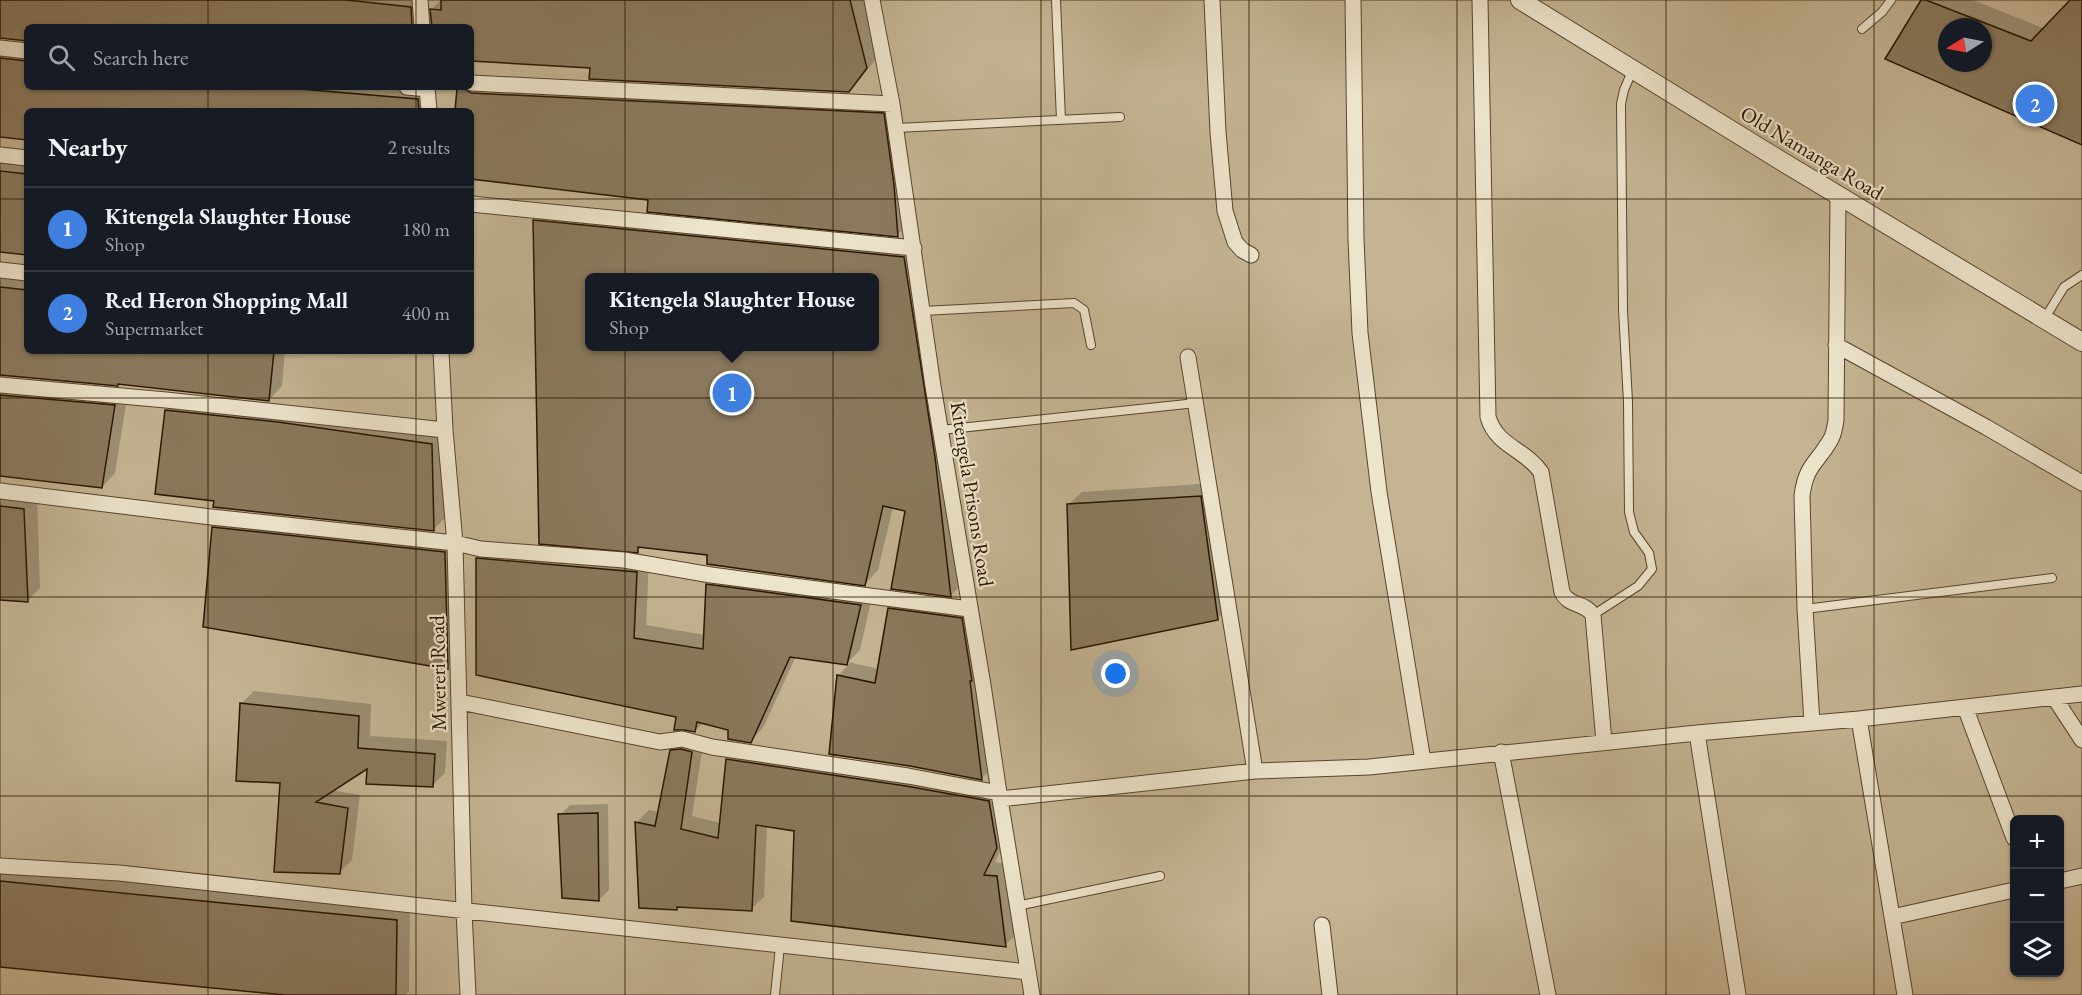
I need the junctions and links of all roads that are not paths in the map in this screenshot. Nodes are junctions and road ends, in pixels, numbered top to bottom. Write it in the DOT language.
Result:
graph roads {
  1 [pos="420,0"];
  2 [pos="872,0"];
  3 [pos="1056,0"];
  4 [pos="1212,0"];
  5 [pos="1353,0"];
  6 [pos="1480,0"];
  7 [pos="1520,0"];
  8 [pos="1892,0"];
  9 [pos="422,24"];
  10 [pos="1862,29"];
  11 [pos="0,48"];
  12 [pos="24,51"];
  13 [pos="1633,69"];
  14 [pos="474,83"];
  15 [pos="427,90"];
  16 [pos="892,104"];
  17 [pos="429,108"];
  18 [pos="1120,117"];
  19 [pos="1061,120"];
  20 [pos="896,128"];
  21 [pos="0,155"];
  22 [pos="24,158"];
  23 [pos="1838,195"];
  24 [pos="474,204"];
  25 [pos="914,248"];
  26 [pos="1251,255"];
  27 [pos="0,270"];
  28 [pos="24,273"];
  29 [pos="2082,275"];
  30 [pos="923,311"];
  31 [pos="2044,320"];
  32 [pos="2082,342"];
  33 [pos="1091,345"];
  34 [pos="1836,345"];
  35 [pos="441,354"];
  36 [pos="1188,357"];
  37 [pos="0,385"];
  38 [pos="1196,403"];
  39 [pos="445,430"];
  40 [pos="941,430"];
  41 [pos="2082,483"];
  42 [pos="0,491"];
  43 [pos="455,543"];
  44 [pos="2052,578"];
  45 [pos="969,609"];
  46 [pos="1805,609"];
  47 [pos="1593,615"];
  48 [pos="2082,694"];
  49 [pos="2054,697"];
  50 [pos="460,702"];
  51 [pos="1965,707"];
  52 [pos="1859,719"];
  53 [pos="1812,723"];
  54 [pos="1696,733"];
  55 [pos="2082,740"];
  56 [pos="1605,742"];
  57 [pos="1501,752"];
  58 [pos="1423,761"];
  59 [pos="1256,771"];
  60 [pos="999,796"];
  61 [pos="2010,827"];
  62 [pos="0,866"];
  63 [pos="1160,876"];
  64 [pos="2082,876"];
  65 [pos="2064,880"];
  66 [pos="2010,891"];
  67 [pos="1017,906"];
  68 [pos="465,911"];
  69 [pos="1892,917"];
  70 [pos="1322,926"];
  71 [pos="780,946"];
  72 [pos="1028,972"];
  73 [pos="468,995"];
  74 [pos="775,995"];
  75 [pos="1032,995"];
  76 [pos="1330,995"];
  77 [pos="1548,995"];
  78 [pos="1738,995"];
  79 [pos="1905,995"];
  1 -- 9 [label="street"];
  2 -- 16 [label="street, Kitengela Prisons Road"];
  3 -- 19 [label="lane"];
  4 -- 26 [label="street"];
  5 -- 58 [label="street"];
  6 -- 47 [label="street"];
  7 -- 13 [label="street, Old Namanga Road"];
  8 -- 10 [label="lane"];
  11 -- 12 [label="street"];
  13 -- 23 [label="street, Old Namanga Road"];
  13 -- 47 [label="lane"];
  14 -- 16 [label="street"];
  15 -- 17 [label="street"];
  16 -- 20 [label="street, Kitengela Prisons Road"];
  18 -- 19 [label="lane"];
  19 -- 20 [label="lane"];
  20 -- 25 [label="street, Kitengela Prisons Road"];
  21 -- 22 [label="street"];
  23 -- 31 [label="street, Old Namanga Road"];
  23 -- 34 [label="street"];
  24 -- 25 [label="street"];
  25 -- 30 [label="street, Kitengela Prisons Road"];
  27 -- 28 [label="street"];
  29 -- 31 [label="lane"];
  30 -- 33 [label="lane"];
  30 -- 40 [label="street, Kitengela Prisons Road"];
  31 -- 32 [label="street, Old Namanga Road"];
  34 -- 41 [label="street"];
  34 -- 46 [label="street"];
  35 -- 39 [label="street, Mwereri Road"];
  36 -- 38 [label="street"];
  37 -- 39 [label="street"];
  38 -- 40 [label="lane"];
  38 -- 59 [label="street"];
  39 -- 43 [label="street, Mwereri Road"];
  40 -- 45 [label="street, Kitengela Prisons Road"];
  42 -- 43 [label="street"];
  43 -- 45 [label="street"];
  43 -- 50 [label="street, Mwereri Road"];
  44 -- 46 [label="lane"];
  45 -- 60 [label="street, Kitengela Prisons Road"];
  46 -- 53 [label="street"];
  47 -- 56 [label="street"];
  48 -- 49 [label="street"];
  49 -- 51 [label="street"];
  49 -- 55 [label="street"];
  50 -- 60 [label="street"];
  50 -- 68 [label="street, Mwereri Road"];
  51 -- 52 [label="street"];
  51 -- 61 [label="street"];
  52 -- 53 [label="street"];
  52 -- 69 [label="street"];
  53 -- 54 [label="street"];
  54 -- 56 [label="street"];
  54 -- 78 [label="street"];
  56 -- 57 [label="street"];
  57 -- 58 [label="street"];
  57 -- 77 [label="street"];
  58 -- 59 [label="street"];
  59 -- 60 [label="street"];
  60 -- 67 [label="street, Kitengela Prisons Road"];
  62 -- 68 [label="street"];
  63 -- 67 [label="lane"];
  64 -- 65 [label="street"];
  66 -- 69 [label="street"];
  67 -- 72 [label="street, Kitengela Prisons Road"];
  68 -- 71 [label="street"];
  68 -- 73 [label="street, Mwereri Road"];
  69 -- 79 [label="street"];
  70 -- 76 [label="street"];
  71 -- 72 [label="street"];
  71 -- 74 [label="lane"];
  72 -- 75 [label="street, Kitengela Prisons Road"];
}
